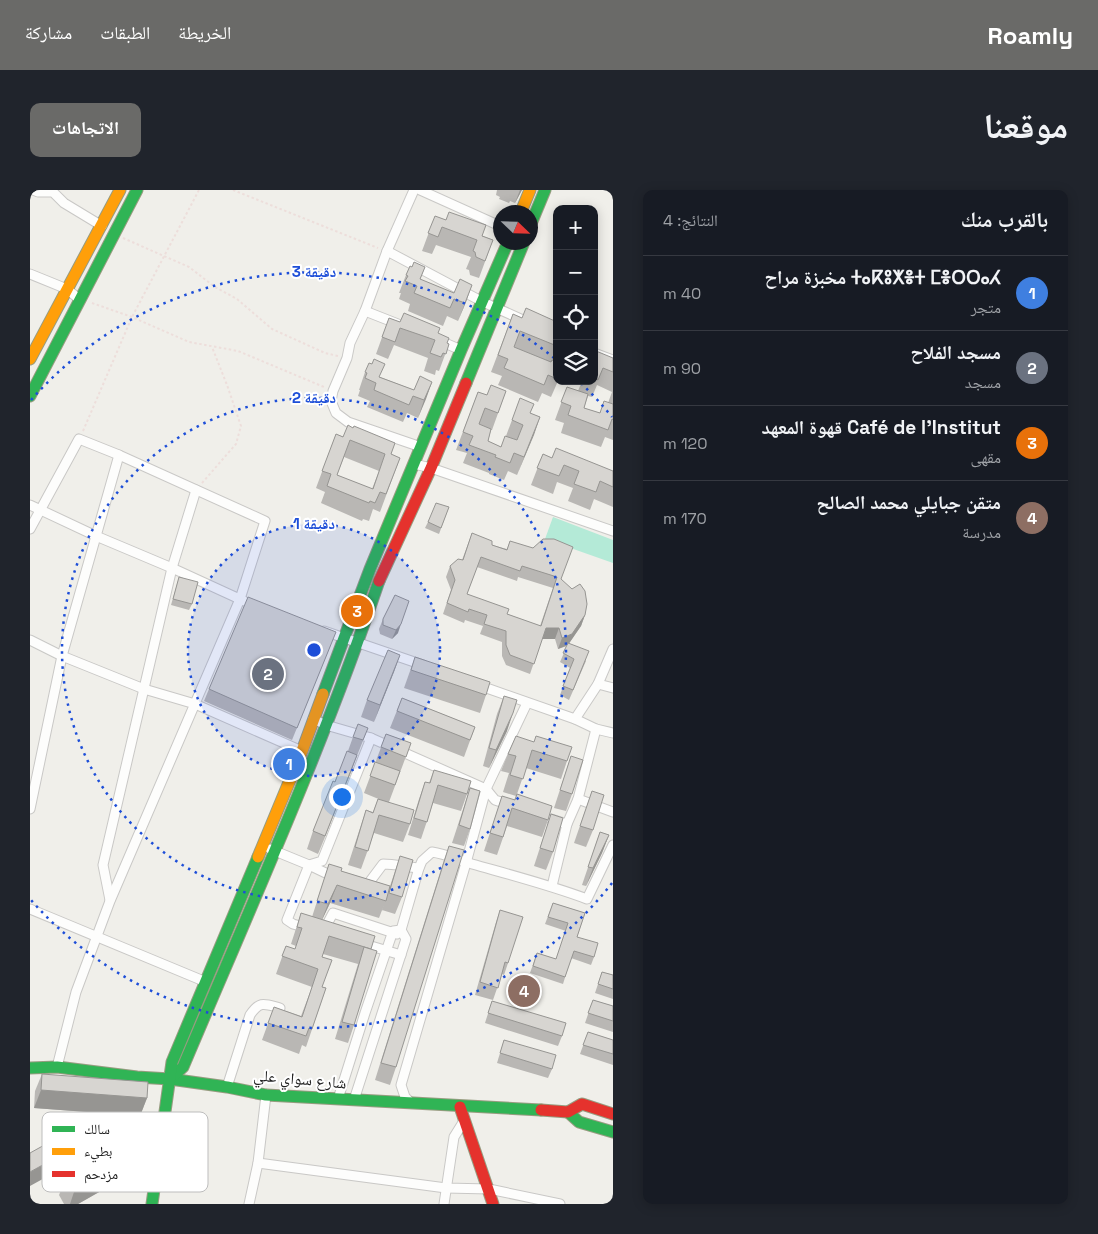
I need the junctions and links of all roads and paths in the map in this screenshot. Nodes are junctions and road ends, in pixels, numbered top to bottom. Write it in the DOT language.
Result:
graph roads {
  1 [pos="34,190"];
  2 [pos="120,190"];
  3 [pos="136,190"];
  4 [pos="199,190"];
  5 [pos="233,190"];
  6 [pos="414,190"];
  7 [pos="420,190"];
  8 [pos="530,190"];
  9 [pos="545,190"];
  10 [pos="53,191"];
  11 [pos="524,205"];
  12 [pos="538,207"];
  13 [pos="493,223"];
  14 [pos="102,226"];
  15 [pos="114,234"];
  16 [pos="505,250"];
  17 [pos="521,250"];
  18 [pos="387,251"];
  19 [pos="166,255"];
  20 [pos="30,274"];
  21 [pos="67,289"];
  22 [pos="80,299"];
  23 [pos="483,302"];
  24 [pos="498,308"];
  25 [pos="365,311"];
  26 [pos="132,317"];
  27 [pos="531,324"];
  28 [pos="405,327"];
  29 [pos="430,337"];
  30 [pos="212,347"];
  31 [pos="461,350"];
  32 [pos="598,354"];
  33 [pos="30,358"];
  34 [pos="347,358"];
  35 [pos="613,360"];
  36 [pos="333,390"];
  37 [pos="30,396"];
  38 [pos="79,439"];
  39 [pos="420,447"];
  40 [pos="119,455"];
  41 [pos="414,464"];
  42 [pos="432,468"];
  43 [pos="196,490"];
  44 [pos="30,505"];
  45 [pos="42,510"];
  46 [pos="30,529"];
  47 [pos="613,531"];
  48 [pos="96,536"];
  49 [pos="172,568"];
  50 [pos="370,569"];
  51 [pos="382,574"];
  52 [pos="240,599"];
  53 [pos="257,606"];
  54 [pos="318,629"];
  55 [pos="344,639"];
  56 [pos="30,640"];
  57 [pos="358,644"];
  58 [pos="613,649"];
  59 [pos="62,656"];
  60 [pos="430,668"];
  61 [pos="466,681"];
  62 [pos="598,684"];
  63 [pos="613,688"];
  64 [pos="144,689"];
  65 [pos="527,703"];
  66 [pos="195,704"];
  67 [pos="314,719"];
  68 [pos="576,719"];
  69 [pos="326,725"];
  70 [pos="596,729"];
  71 [pos="613,733"];
  72 [pos="371,738"];
  73 [pos="302,751"];
  74 [pos="486,789"];
  75 [pos="578,799"];
  76 [pos="30,809"];
  77 [pos="522,809"];
  78 [pos="613,812"];
  79 [pos="540,815"];
  80 [pos="567,824"];
  81 [pos="613,845"];
  82 [pos="263,846"];
  83 [pos="275,850"];
  84 [pos="466,862"];
  85 [pos="309,864"];
  86 [pos="419,868"];
  87 [pos="341,880"];
  88 [pos="357,885"];
  89 [pos="552,886"];
  90 [pos="110,900"];
  91 [pos="30,909"];
  92 [pos="397,931"];
  93 [pos="98,937"];
  94 [pos="350,940"];
  95 [pos="386,950"];
  96 [pos="401,955"];
  97 [pos="206,982"];
  98 [pos="280,1008"];
  99 [pos="57,1067"];
  100 [pos="30,1068"];
  101 [pos="170,1078"];
  102 [pos="227,1087"];
  103 [pos="266,1095"];
  104 [pos="338,1099"];
  105 [pos="354,1100"];
  106 [pos="411,1103"];
  107 [pos="460,1107"];
  108 [pos="164,1112"];
  109 [pos="568,1112"];
  110 [pos="613,1114"];
  111 [pos="464,1121"];
  112 [pos="613,1132"];
  113 [pos="258,1164"];
  114 [pos="446,1188"];
  115 [pos="489,1189"];
  116 [pos="249,1204"];
  117 [pos="444,1204"];
  118 [pos="493,1204"];
  119 [pos="560,1204"];
  1 -- 10 [label="street"];
  2 -- 14 [label="street"];
  3 -- 15 [label="street"];
  4 -- 19 [label="path"];
  5 -- 18 [label="path"];
  6 -- 18 [label="street"];
  7 -- 13 [label="street"];
  8 -- 11 [label="street"];
  9 -- 12 [label="street"];
  10 -- 14 [label="street"];
  14 -- 21 [label="street"];
  15 -- 19 [label="path"];
  15 -- 22 [label="street"];
  16 -- 23 [label="street"];
  17 -- 24 [label="street"];
  18 -- 23 [label="street"];
  18 -- 25 [label="street"];
  19 -- 26 [label="path"];
  19 -- 34 [label="path"];
  20 -- 21 [label="street"];
  21 -- 22 [label="street"];
  21 -- 33 [label="street"];
  22 -- 26 [label="path"];
  22 -- 37 [label="street"];
  23 -- 24 [label="street"];
  23 -- 31 [label="street"];
  24 -- 27 [label="street"];
  24 -- 42 [label="street"];
  25 -- 28 [label="street"];
  25 -- 34 [label="street"];
  26 -- 30 [label="path"];
  26 -- 38 [label="path"];
  29 -- 31 [label="street"];
  30 -- 36 [label="path"];
  30 -- 43 [label="path"];
  31 -- 39 [label="street"];
  32 -- 35 [label="street"];
  34 -- 36 [label="street"];
  36 -- 39 [label="street"];
  38 -- 40 [label="street"];
  38 -- 45 [label="street"];
  39 -- 41 [label="street"];
  40 -- 43 [label="street"];
  40 -- 48 [label="street"];
  41 -- 42 [label="street"];
  41 -- 50 [label="street"];
  42 -- 47 [label="street"];
  42 -- 51 [label="street"];
  43 -- 49 [label="street"];
  43 -- 52 [label="street"];
  44 -- 45 [label="street"];
  45 -- 46 [label="street"];
  45 -- 48 [label="street"];
  48 -- 49 [label="street"];
  48 -- 59 [label="street"];
  49 -- 52 [label="street"];
  49 -- 64 [label="street"];
  50 -- 51 [label="street"];
  50 -- 55 [label="street"];
  51 -- 57 [label="street"];
  52 -- 53 [label="street"];
  52 -- 66 [label="street"];
  54 -- 55 [label="street"];
  55 -- 57 [label="street"];
  55 -- 67 [label="street"];
  56 -- 59 [label="street"];
  57 -- 60 [label="street"];
  57 -- 69 [label="street"];
  58 -- 62 [label="street"];
  59 -- 64 [label="street"];
  59 -- 76 [label="street"];
  61 -- 65 [label="street"];
  62 -- 63 [label="street"];
  62 -- 68 [label="street"];
  64 -- 66 [label="street"];
  64 -- 90 [label="street"];
  65 -- 68 [label="street"];
  65 -- 74 [label="street"];
  66 -- 73 [label="street"];
  66 -- 90 [label="street"];
  67 -- 69 [label="street"];
  67 -- 73 [label="street"];
  68 -- 70 [label="street"];
  69 -- 72 [label="street"];
  69 -- 83 [label="street"];
  70 -- 71 [label="street"];
  70 -- 75 [label="street"];
  72 -- 74 [label="street"];
  72 -- 85 [label="street"];
  73 -- 82 [label="street"];
  74 -- 77 [label="street"];
  74 -- 84 [label="street"];
  75 -- 78 [label="street"];
  75 -- 80 [label="street"];
  79 -- 80 [label="street"];
  80 -- 89 [label="street"];
  81 -- 89 [label="street"];
  82 -- 83 [label="street"];
  82 -- 97 [label="street"];
  83 -- 85 [label="street"];
  83 -- 101 [label="street"];
  84 -- 86 [label="street"];
  84 -- 89 [label="street"];
  84 -- 106 [label="street"];
  85 -- 87 [label="street"];
  85 -- 92 [label="street"];
  86 -- 88 [label="street"];
  86 -- 92 [label="street"];
  90 -- 93 [label="street"];
  91 -- 93 [label="street"];
  92 -- 95 [label="street"];
  92 -- 96 [label="street"];
  93 -- 97 [label="street"];
  93 -- 99 [label="street"];
  94 -- 95 [label="street"];
  95 -- 96 [label="street"];
  95 -- 104 [label="street"];
  96 -- 105 [label="street"];
  97 -- 101 [label="street"];
  98 -- 102 [label="street"];
  99 -- 100 [label="street, شارع سواي علي"];
  99 -- 101 [label="street, شارع سواي علي"];
  101 -- 102 [label="street, شارع سواي علي"];
  101 -- 108 [label="street"];
  102 -- 103 [label="street, شارع سواي علي"];
  103 -- 104 [label="street, شارع سواي علي"];
  103 -- 113 [label="street"];
  104 -- 105 [label="street, شارع سواي علي"];
  105 -- 106 [label="street, شارع سواي علي"];
  106 -- 107 [label="street, شارع سواي علي"];
  107 -- 109 [label="street, شارع سواي علي"];
  107 -- 111 [label="street"];
  109 -- 110 [label="street, شارع سواي علي"];
  109 -- 112 [label="street, شارع سواي علي"];
  111 -- 114 [label="street"];
  111 -- 115 [label="street"];
  113 -- 114 [label="street"];
  113 -- 116 [label="street"];
  114 -- 115 [label="street"];
  114 -- 117 [label="street"];
  115 -- 118 [label="street"];
  115 -- 119 [label="street"];
}
